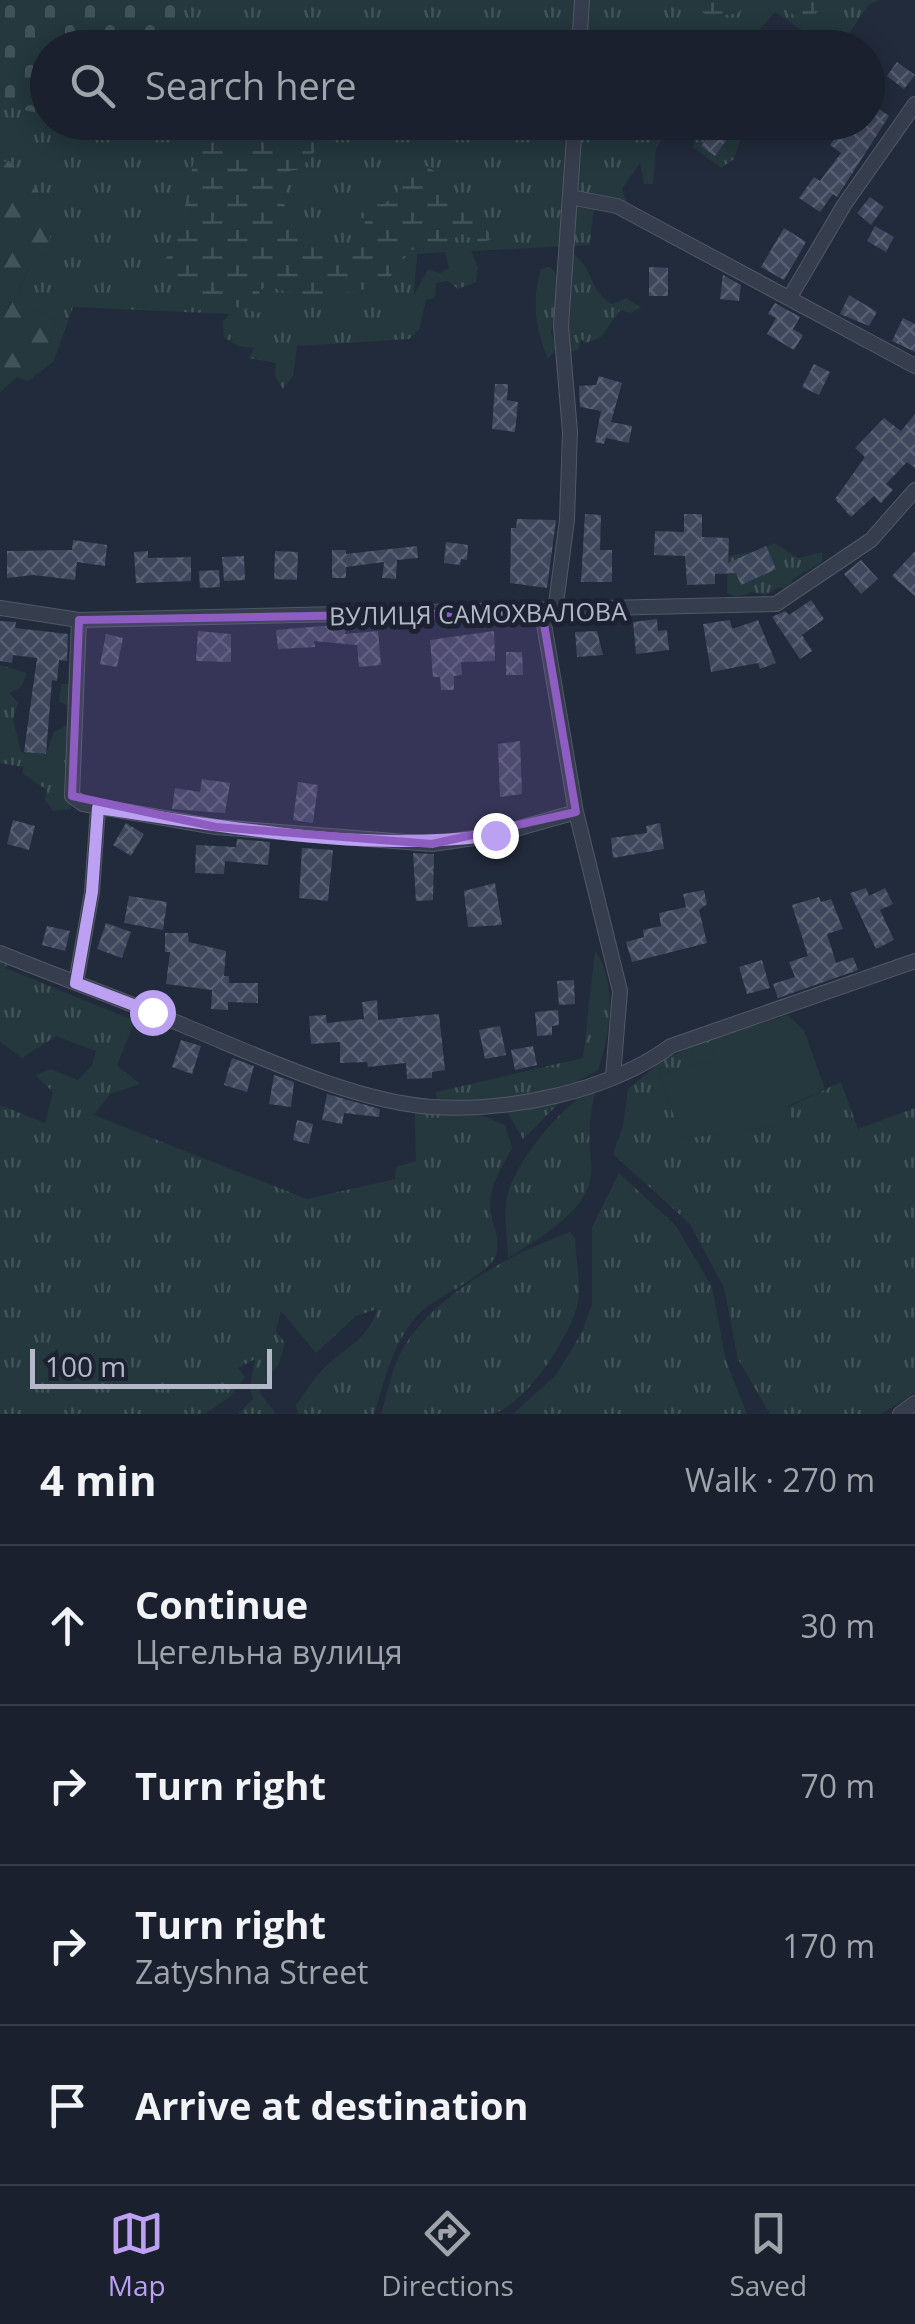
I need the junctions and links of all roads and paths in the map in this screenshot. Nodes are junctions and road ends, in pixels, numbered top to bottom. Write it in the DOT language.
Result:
graph roads {
  1 [pos="582,0"];
  2 [pos="581,30"];
  3 [pos="915,104"];
  4 [pos="574,140"];
  5 [pos="570,196"];
  6 [pos="790,298"];
  7 [pos="915,366"];
  8 [pos="915,490"];
  9 [pos="0,608"];
  10 [pos="548,612"];
  11 [pos="79,620"];
  12 [pos="98,808"];
  13 [pos="576,812"];
  14 [pos="0,953"];
  15 [pos="915,961"];
  16 [pos="76,983"];
  17 [pos="612,1076"];
  18 [pos="915,1405"];
  19 [pos="900,1414"];
  20 [pos="910,1414"];
  1 -- 2 [label="street"];
  3 -- 6 [label="street"];
  4 -- 5 [label="street"];
  5 -- 6 [label="street"];
  5 -- 10 [label="street"];
  6 -- 7 [label="street"];
  8 -- 10 [label="street, ВУЛИЦЯ САМОХВАЛОВА"];
  9 -- 11 [label="street, ВУЛИЦЯ САМОХВАЛОВА"];
  10 -- 11 [label="street, ВУЛИЦЯ САМОХВАЛОВА"];
  10 -- 13 [label="street"];
  11 -- 12 [label="street"];
  12 -- 13 [label="street"];
  12 -- 16 [label="street"];
  13 -- 17 [label="street"];
  14 -- 16 [label="street"];
  15 -- 17 [label="street"];
  16 -- 17 [label="street"];
  18 -- 19 [label="street"];
  18 -- 20 [label="street"];
}
